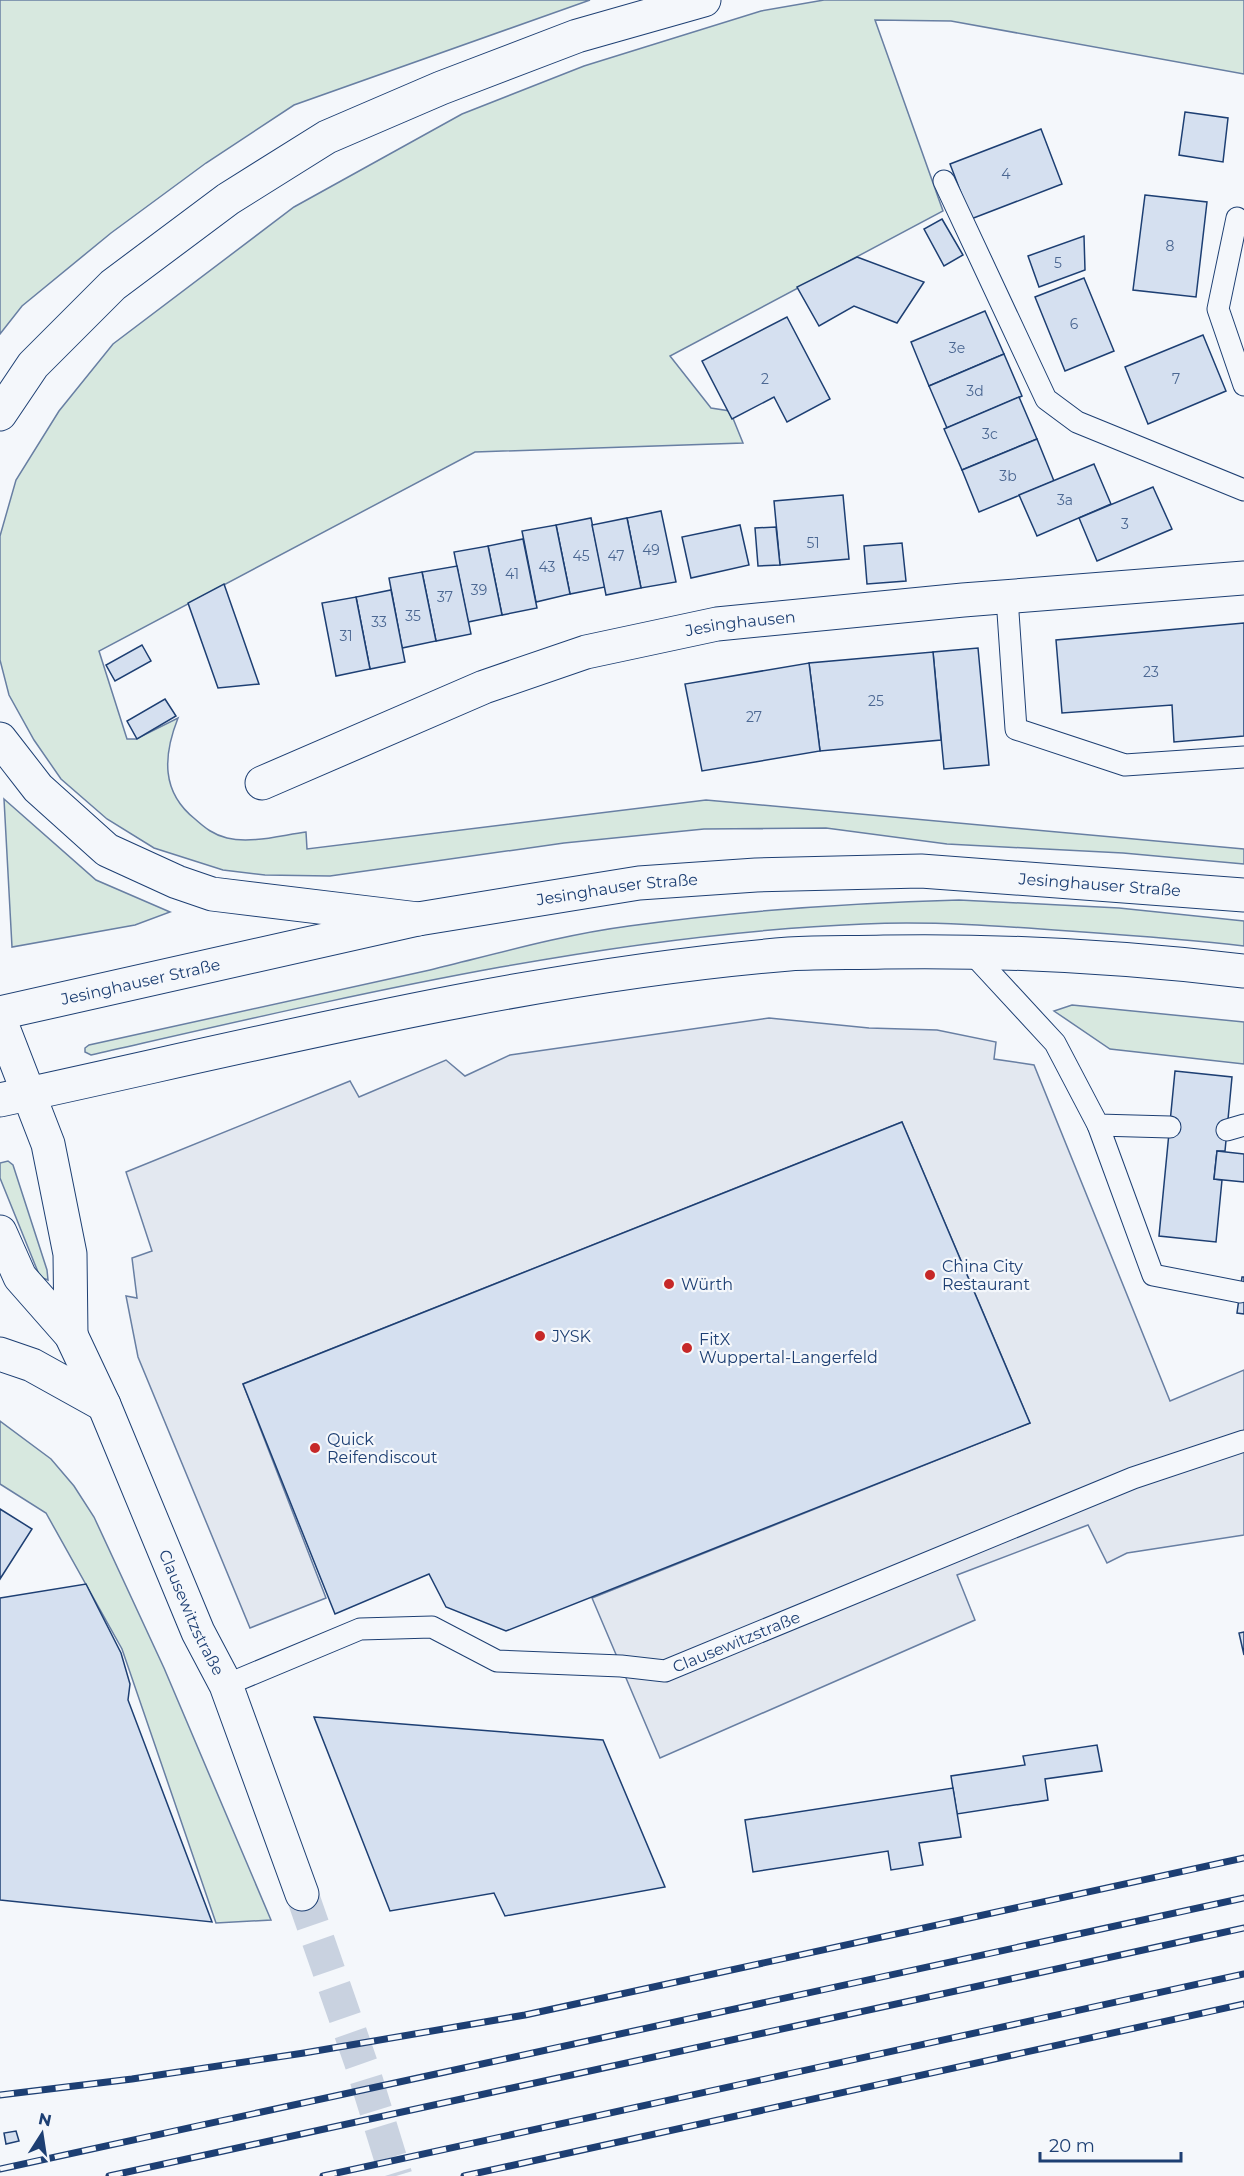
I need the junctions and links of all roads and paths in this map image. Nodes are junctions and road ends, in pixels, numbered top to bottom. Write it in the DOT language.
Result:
graph roads {
  1 [pos="704,0"];
  2 [pos="944,181"];
  3 [pos="1237,218"];
  4 [pos="1244,385"];
  5 [pos="0,414"];
  6 [pos="1244,490"];
  7 [pos="1244,578"];
  8 [pos="1006,598"];
  9 [pos="0,739"];
  10 [pos="1244,757"];
  11 [pos="262,783"];
  12 [pos="1244,895"];
  13 [pos="418,919"];
  14 [pos="970,951"];
  15 [pos="1244,971"];
  16 [pos="0,1014"];
  17 [pos="0,1020"];
  18 [pos="14,1096"];
  19 [pos="1098,1125"];
  20 [pos="1170,1127"];
  21 [pos="0,1232"];
  22 [pos="1240,1292"];
  23 [pos="71,1335"];
  24 [pos="0,1354"];
  25 [pos="105,1405"];
  26 [pos="1244,1441"];
  27 [pos="226,1684"];
  28 [pos="302,1894"];
  1 -- 5 [label="main road"];
  2 -- 6 [label="lane"];
  3 -- 4 [label="lane"];
  7 -- 8 [label="main road, Jesinghausen"];
  8 -- 10 [label="lane"];
  8 -- 11 [label="main road, Jesinghausen"];
  9 -- 13 [label="main road"];
  12 -- 13 [label="main road, Jesinghauser Straße"];
  13 -- 16 [label="main road, Jesinghauser Straße"];
  14 -- 15 [label="main road"];
  14 -- 18 [label="main road"];
  14 -- 19 [label="lane"];
  17 -- 18 [label="main road"];
  18 -- 23 [label="main road, Clausewitzstraße"];
  19 -- 20 [label="lane"];
  19 -- 22 [label="lane"];
  21 -- 23 [label="main road, Clausewitzstraße"];
  23 -- 25 [label="main road, Clausewitzstraße"];
  24 -- 25 [label="main road"];
  25 -- 27 [label="main road, Clausewitzstraße"];
  26 -- 27 [label="lane, Clausewitzstraße"];
  27 -- 28 [label="main road, Clausewitzstraße"];
}
